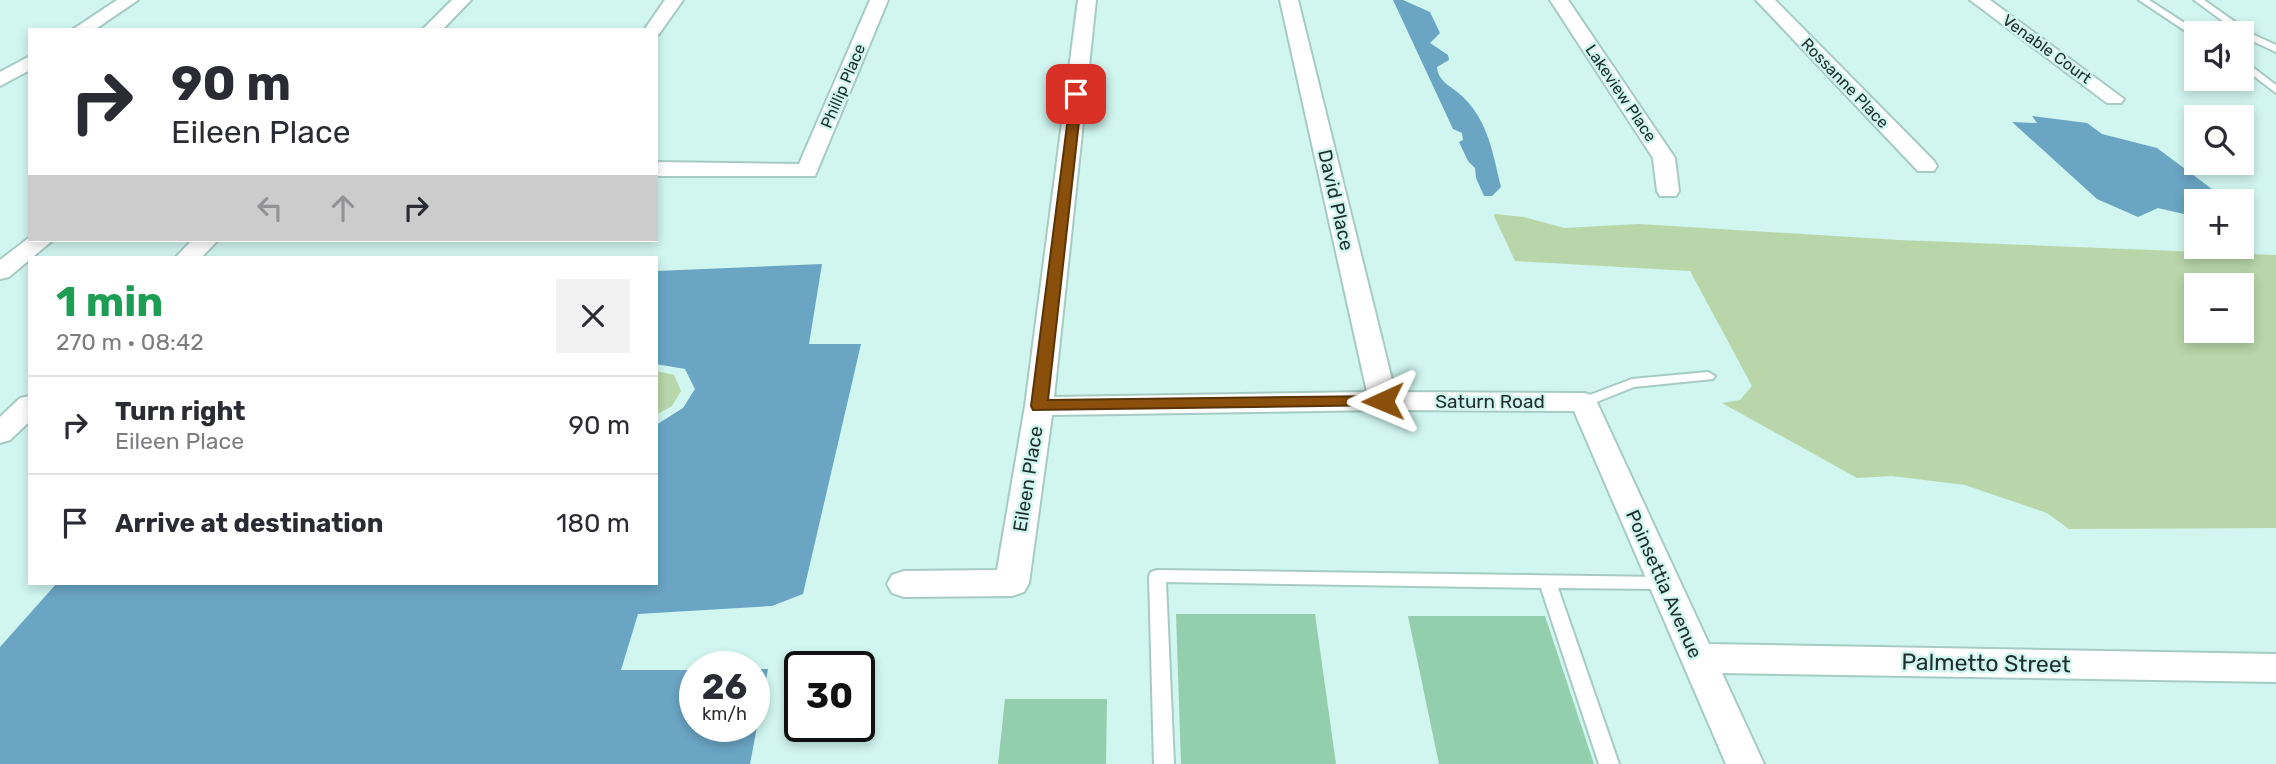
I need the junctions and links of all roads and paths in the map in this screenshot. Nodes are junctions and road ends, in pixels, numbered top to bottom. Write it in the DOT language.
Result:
graph roads {
  1 [pos="130,0"];
  2 [pos="462,0"];
  3 [pos="674,0"];
  4 [pos="878,0"];
  5 [pos="1087,0"];
  6 [pos="1289,0"];
  7 [pos="1559,0"];
  8 [pos="1765,0"];
  9 [pos="1979,0"];
  10 [pos="2143,0"];
  11 [pos="2197,0"];
  12 [pos="2184,26"];
  13 [pos="84,28"];
  14 [pos="433,28"];
  15 [pos="654,28"];
  16 [pos="2276,49"];
  17 [pos="28,63"];
  18 [pos="2254,72"];
  19 [pos="0,80"];
  20 [pos="28,81"];
  21 [pos="2276,90"];
  22 [pos="2115,99"];
  23 [pos="1926,166"];
  24 [pos="658,169"];
  25 [pos="1668,191"];
  26 [pos="38,242"];
  27 [pos="204,242"];
  28 [pos="189,256"];
  29 [pos="0,272"];
  30 [pos="1708,376"];
  31 [pos="1383,401"];
  32 [pos="1573,401"];
  33 [pos="1039,406"];
  34 [pos="28,407"];
  35 [pos="0,433"];
  36 [pos="1547,581"];
  37 [pos="1663,583"];
  38 [pos="904,584"];
  39 [pos="1696,658"];
  40 [pos="2276,668"];
  41 [pos="1164,764"];
  42 [pos="1609,764"];
  43 [pos="1745,764"];
  1 -- 13 [label="street"];
  2 -- 14 [label="street"];
  3 -- 15 [label="street"];
  4 -- 24 [label="street, Phillip Place"];
  5 -- 33 [label="street, Eileen Place"];
  6 -- 31 [label="street, David Place"];
  7 -- 25 [label="street, Lakeview Place"];
  8 -- 23 [label="street, Rossanne Place"];
  9 -- 22 [label="street, Venable Court"];
  10 -- 12 [label="lane"];
  11 -- 16 [label="lane"];
  17 -- 19 [label="street"];
  18 -- 21 [label="lane"];
  19 -- 20 [label="street"];
  26 -- 29 [label="street"];
  27 -- 28 [label="street"];
  30 -- 32 [label="lane"];
  31 -- 32 [label="street, Saturn Road"];
  31 -- 33 [label="street, Saturn Road"];
  32 -- 37 [label="street, Poinsettia Avenue"];
  33 -- 38 [label="street, Eileen Place"];
  34 -- 35 [label="street"];
  36 -- 37 [label="lane"];
  36 -- 41 [label="lane"];
  36 -- 42 [label="lane"];
  37 -- 39 [label="street, Poinsettia Avenue"];
  39 -- 40 [label="street, Palmetto Street"];
  39 -- 43 [label="street, Poinsettia Avenue"];
}
